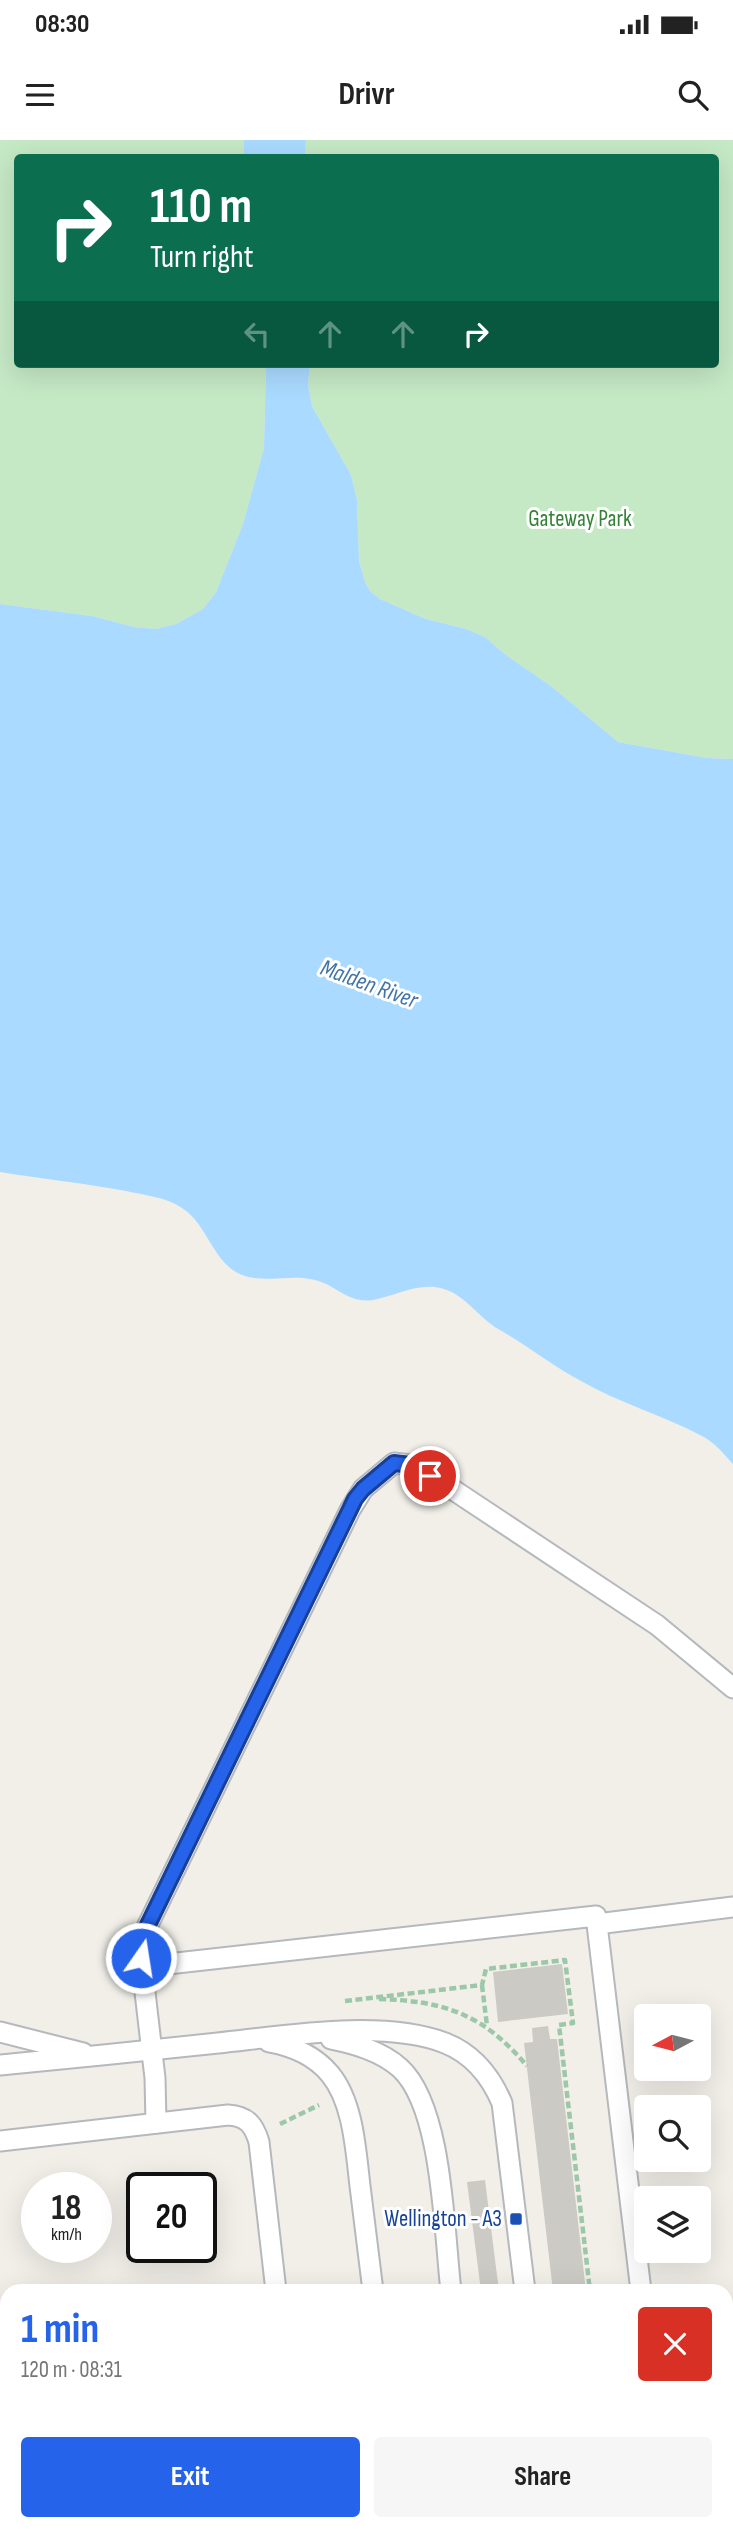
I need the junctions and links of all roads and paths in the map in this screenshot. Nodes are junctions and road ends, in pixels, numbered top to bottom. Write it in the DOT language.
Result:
graph roads {
  1 [pos="733,1688"];
  2 [pos="733,1907"];
  3 [pos="597,1924"];
  4 [pos="141,1967"];
  5 [pos="482,1985"];
  6 [pos="487,2026"];
  7 [pos="0,2032"];
  8 [pos="302,2035"];
  9 [pos="252,2039"];
  10 [pos="152,2050"];
  11 [pos="98,2056"];
  12 [pos="0,2065"];
  13 [pos="319,2105"];
  14 [pos="156,2123"];
  15 [pos="257,2134"];
  16 [pos="0,2141"];
  17 [pos="275,2284"];
  18 [pos="372,2284"];
  19 [pos="450,2284"];
  20 [pos="524,2284"];
  21 [pos="640,2284"];
  1 -- 4 [label="lane"];
  2 -- 3 [label="lane"];
  3 -- 4 [label="lane"];
  3 -- 21 [label="lane"];
  4 -- 10 [label="lane"];
  5 -- 6 [label="path"];
  7 -- 11 [label="lane"];
  8 -- 9 [label="lane"];
  8 -- 19 [label="lane"];
  8 -- 20 [label="lane"];
  9 -- 10 [label="lane"];
  9 -- 18 [label="lane"];
  10 -- 11 [label="lane"];
  10 -- 14 [label="lane"];
  11 -- 12 [label="lane"];
  13 -- 15 [label="path"];
  14 -- 15 [label="lane"];
  14 -- 16 [label="lane"];
  15 -- 17 [label="lane"];
}
